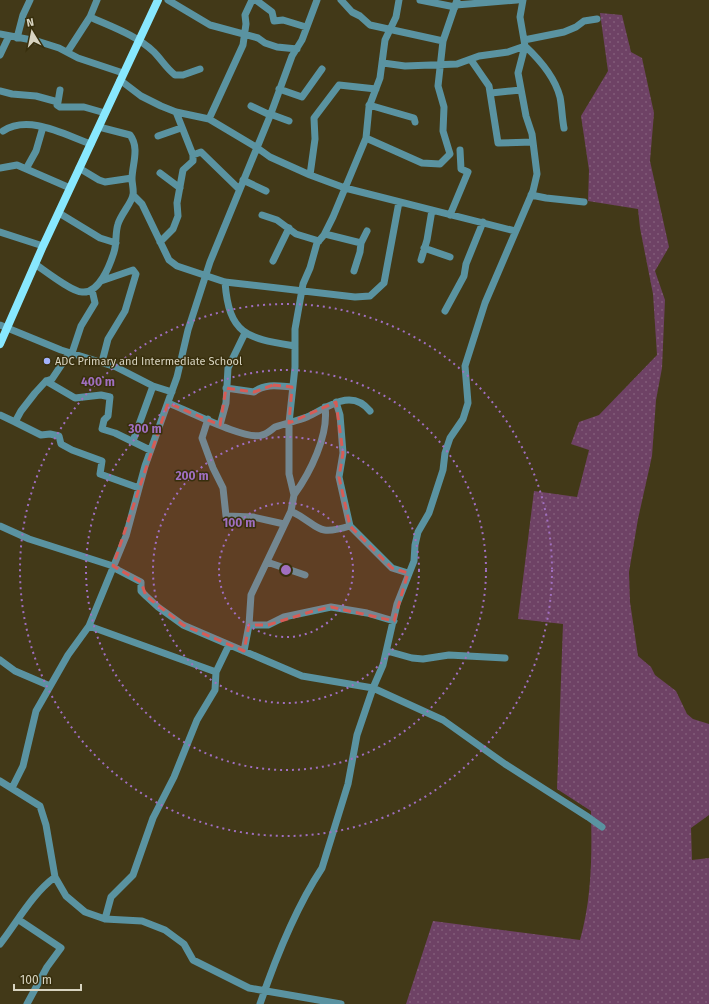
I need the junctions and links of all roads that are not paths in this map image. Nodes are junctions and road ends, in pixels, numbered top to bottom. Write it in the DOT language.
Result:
graph roads {
  1 [pos="30,0"];
  2 [pos="97,0"];
  3 [pos="158,0"];
  4 [pos="168,0"];
  5 [pos="252,0"];
  6 [pos="256,0"];
  7 [pos="317,0"];
  8 [pos="341,0"];
  9 [pos="399,0"];
  10 [pos="420,0"];
  11 [pos="517,0"];
  12 [pos="523,0"];
  13 [pos="456,4"];
  14 [pos="90,17"];
  15 [pos="597,19"];
  16 [pos="306,27"];
  17 [pos="388,30"];
  18 [pos="0,34"];
  19 [pos="243,35"];
  20 [pos="13,37"];
  21 [pos="139,40"];
  22 [pos="443,41"];
  23 [pos="524,43"];
  24 [pos="297,49"];
  25 [pos="68,51"];
  26 [pos="0,55"];
  27 [pos="471,60"];
  28 [pos="383,63"];
  29 [pos="441,66"];
  30 [pos="200,69"];
  31 [pos="322,69"];
  32 [pos="122,77"];
  33 [pos="279,89"];
  34 [pos="376,89"];
  35 [pos="60,90"];
  36 [pos="521,90"];
  37 [pos="0,91"];
  38 [pos="491,94"];
  39 [pos="58,102"];
  40 [pos="369,105"];
  41 [pos="251,106"];
  42 [pos="176,112"];
  43 [pos="105,113"];
  44 [pos="270,114"];
  45 [pos="208,119"];
  46 [pos="289,121"];
  47 [pos="415,122"];
  48 [pos="43,127"];
  49 [pos="98,127"];
  50 [pos="181,128"];
  51 [pos="564,128"];
  52 [pos="3,131"];
  53 [pos="158,136"];
  54 [pos="366,138"];
  55 [pos="533,142"];
  56 [pos="91,144"];
  57 [pos="256,147"];
  58 [pos="450,154"];
  59 [pos="192,155"];
  60 [pos="0,168"];
  61 [pos="80,168"];
  62 [pos="26,169"];
  63 [pos="160,173"];
  64 [pos="310,175"];
  65 [pos="132,178"];
  66 [pos="243,180"];
  67 [pos="70,188"];
  68 [pos="180,188"];
  69 [pos="345,188"];
  70 [pos="239,189"];
  71 [pos="266,191"];
  72 [pos="531,195"];
  73 [pos="133,196"];
  74 [pos="399,202"];
  75 [pos="584,202"];
  76 [pos="432,210"];
  77 [pos="59,213"];
  78 [pos="262,215"];
  79 [pos="450,215"];
  80 [pos="483,222"];
  81 [pos="289,228"];
  82 [pos="368,231"];
  83 [pos="515,231"];
  84 [pos="0,232"];
  85 [pos="325,234"];
  86 [pos="319,241"];
  87 [pos="160,242"];
  88 [pos="116,243"];
  89 [pos="361,243"];
  90 [pos="43,246"];
  91 [pos="424,248"];
  92 [pos="450,257"];
  93 [pos="420,260"];
  94 [pos="273,261"];
  95 [pos="35,264"];
  96 [pos="354,271"];
  97 [pos="206,276"];
  98 [pos="101,281"];
  99 [pos="225,282"];
  100 [pos="92,290"];
  101 [pos="302,291"];
  102 [pos="445,311"];
  103 [pos="3,326"];
  104 [pos="245,333"];
  105 [pos="0,344"];
  106 [pos="295,346"];
  107 [pos="72,353"];
  108 [pos="102,362"];
  109 [pos="46,381"];
  110 [pos="153,386"];
  111 [pos="292,387"];
  112 [pos="226,388"];
  113 [pos="172,392"];
  114 [pos="336,402"];
  115 [pos="168,403"];
  116 [pos="325,407"];
  117 [pos="370,411"];
  118 [pos="0,415"];
  119 [pos="208,419"];
  120 [pos="15,422"];
  121 [pos="289,423"];
  122 [pos="220,425"];
  123 [pos="133,442"];
  124 [pos="150,450"];
  125 [pos="139,488"];
  126 [pos="294,495"];
  127 [pos="291,511"];
  128 [pos="284,524"];
  129 [pos="0,526"];
  130 [pos="350,526"];
  131 [pos="267,562"];
  132 [pos="113,566"];
  133 [pos="408,573"];
  134 [pos="305,575"];
  135 [pos="394,621"];
  136 [pos="249,625"];
  137 [pos="89,626"];
  138 [pos="228,645"];
  139 [pos="244,650"];
  140 [pos="387,651"];
  141 [pos="505,658"];
  142 [pos="0,660"];
  143 [pos="216,672"];
  144 [pos="50,686"];
  145 [pos="373,688"];
  146 [pos="0,781"];
  147 [pos="12,788"];
  148 [pos="602,827"];
  149 [pos="55,877"];
  150 [pos="105,919"];
  151 [pos="19,920"];
  152 [pos="0,944"];
  153 [pos="265,990"];
  154 [pos="27,1004"];
  155 [pos="260,1004"];
  156 [pos="341,1004"];
  1 -- 20 [label="street"];
  2 -- 14 [label="street"];
  3 -- 21 [label="main road"];
  4 -- 19 [label="street"];
  5 -- 19 [label="street"];
  6 -- 16 [label="street"];
  7 -- 16 [label="street"];
  8 -- 17 [label="street"];
  9 -- 17 [label="street"];
  10 -- 13 [label="street"];
  11 -- 13 [label="street"];
  12 -- 23 [label="street"];
  13 -- 22 [label="street"];
  14 -- 21 [label="street"];
  14 -- 25 [label="street"];
  15 -- 23 [label="street"];
  16 -- 24 [label="street"];
  17 -- 22 [label="street"];
  17 -- 28 [label="street"];
  18 -- 20 [label="street"];
  19 -- 24 [label="street"];
  19 -- 45 [label="street"];
  20 -- 25 [label="street"];
  20 -- 26 [label="street"];
  21 -- 30 [label="street"];
  21 -- 32 [label="main road"];
  22 -- 29 [label="street"];
  23 -- 27 [label="street"];
  23 -- 36 [label="street"];
  23 -- 51 [label="street"];
  24 -- 33 [label="street"];
  25 -- 32 [label="street"];
  27 -- 29 [label="street"];
  27 -- 38 [label="street"];
  28 -- 29 [label="street"];
  28 -- 34 [label="street"];
  29 -- 58 [label="street"];
  31 -- 33 [label="street"];
  32 -- 42 [label="street"];
  32 -- 43 [label="main road"];
  33 -- 44 [label="street"];
  34 -- 40 [label="street"];
  34 -- 64 [label="street"];
  35 -- 39 [label="street"];
  36 -- 38 [label="street"];
  36 -- 55 [label="street"];
  37 -- 39 [label="street"];
  38 -- 55 [label="street"];
  39 -- 43 [label="street"];
  40 -- 47 [label="street"];
  40 -- 54 [label="street"];
  41 -- 44 [label="street"];
  42 -- 45 [label="street"];
  42 -- 50 [label="street"];
  43 -- 49 [label="main road"];
  44 -- 46 [label="street"];
  44 -- 57 [label="street"];
  45 -- 57 [label="street"];
  48 -- 52 [label="street"];
  48 -- 56 [label="street"];
  48 -- 62 [label="street"];
  49 -- 56 [label="main road"];
  49 -- 65 [label="street"];
  50 -- 53 [label="street"];
  50 -- 59 [label="street"];
  54 -- 58 [label="street"];
  54 -- 69 [label="street"];
  55 -- 72 [label="street"];
  56 -- 61 [label="main road"];
  57 -- 64 [label="street"];
  57 -- 66 [label="street"];
  58 -- 79 [label="street"];
  59 -- 68 [label="street"];
  59 -- 70 [label="street"];
  60 -- 62 [label="street"];
  61 -- 65 [label="street"];
  61 -- 67 [label="main road"];
  62 -- 67 [label="street"];
  63 -- 68 [label="street"];
  64 -- 69 [label="street"];
  65 -- 73 [label="street"];
  66 -- 70 [label="street"];
  66 -- 71 [label="street"];
  67 -- 77 [label="main road"];
  68 -- 87 [label="street"];
  69 -- 74 [label="street"];
  69 -- 85 [label="street"];
  70 -- 97 [label="street"];
  72 -- 75 [label="street"];
  72 -- 83 [label="street"];
  73 -- 87 [label="street"];
  73 -- 88 [label="street"];
  74 -- 76 [label="street"];
  74 -- 101 [label="street"];
  76 -- 79 [label="street"];
  76 -- 91 [label="street"];
  77 -- 88 [label="street"];
  77 -- 90 [label="main road"];
  78 -- 81 [label="street"];
  79 -- 80 [label="street"];
  80 -- 83 [label="street"];
  80 -- 102 [label="street"];
  81 -- 86 [label="street"];
  81 -- 94 [label="street"];
  82 -- 89 [label="street"];
  83 -- 133 [label="street"];
  84 -- 90 [label="street"];
  85 -- 86 [label="street"];
  85 -- 89 [label="street"];
  86 -- 101 [label="street"];
  87 -- 97 [label="street"];
  88 -- 98 [label="street"];
  89 -- 96 [label="street"];
  90 -- 95 [label="main road"];
  91 -- 92 [label="street"];
  91 -- 93 [label="street"];
  95 -- 100 [label="street"];
  95 -- 103 [label="main road"];
  97 -- 99 [label="street"];
  97 -- 113 [label="street"];
  98 -- 100 [label="street"];
  98 -- 108 [label="street"];
  99 -- 101 [label="street"];
  99 -- 104 [label="street"];
  100 -- 107 [label="street"];
  101 -- 106 [label="street"];
  103 -- 105 [label="main road"];
  103 -- 107 [label="street"];
  104 -- 106 [label="street"];
  104 -- 112 [label="street"];
  106 -- 111 [label="street"];
  107 -- 108 [label="street"];
  107 -- 109 [label="street"];
  108 -- 110 [label="street"];
  109 -- 120 [label="street"];
  109 -- 123 [label="street"];
  110 -- 113 [label="street"];
  110 -- 123 [label="street"];
  111 -- 112 [label="street"];
  111 -- 121 [label="street"];
  112 -- 122 [label="street"];
  113 -- 115 [label="street"];
  114 -- 116 [label="street"];
  114 -- 117 [label="street"];
  114 -- 130 [label="street"];
  115 -- 119 [label="street"];
  115 -- 124 [label="street"];
  116 -- 121 [label="street"];
  116 -- 126 [label="street"];
  118 -- 120 [label="street"];
  119 -- 122 [label="street"];
  119 -- 128 [label="street"];
  120 -- 125 [label="street"];
  121 -- 122 [label="street"];
  121 -- 126 [label="street"];
  123 -- 124 [label="street"];
  124 -- 125 [label="street"];
  125 -- 132 [label="street"];
  126 -- 127 [label="street"];
  127 -- 128 [label="street"];
  127 -- 130 [label="street"];
  128 -- 131 [label="street"];
  129 -- 132 [label="street"];
  130 -- 133 [label="street"];
  131 -- 134 [label="street"];
  131 -- 136 [label="street"];
  132 -- 137 [label="street"];
  132 -- 138 [label="street"];
  133 -- 135 [label="street"];
  135 -- 136 [label="street"];
  135 -- 140 [label="street"];
  136 -- 139 [label="street"];
  137 -- 143 [label="street"];
  137 -- 144 [label="street"];
  138 -- 139 [label="street"];
  138 -- 143 [label="street"];
  139 -- 145 [label="street"];
  140 -- 141 [label="street"];
  140 -- 145 [label="street"];
  142 -- 144 [label="street"];
  143 -- 150 [label="street"];
  144 -- 147 [label="street"];
  145 -- 148 [label="street"];
  145 -- 153 [label="street"];
  146 -- 147 [label="street"];
  147 -- 149 [label="street"];
  149 -- 150 [label="street"];
  149 -- 151 [label="street"];
  150 -- 153 [label="street"];
  151 -- 152 [label="street"];
  151 -- 154 [label="street"];
  153 -- 155 [label="street"];
  153 -- 156 [label="street"];
}
